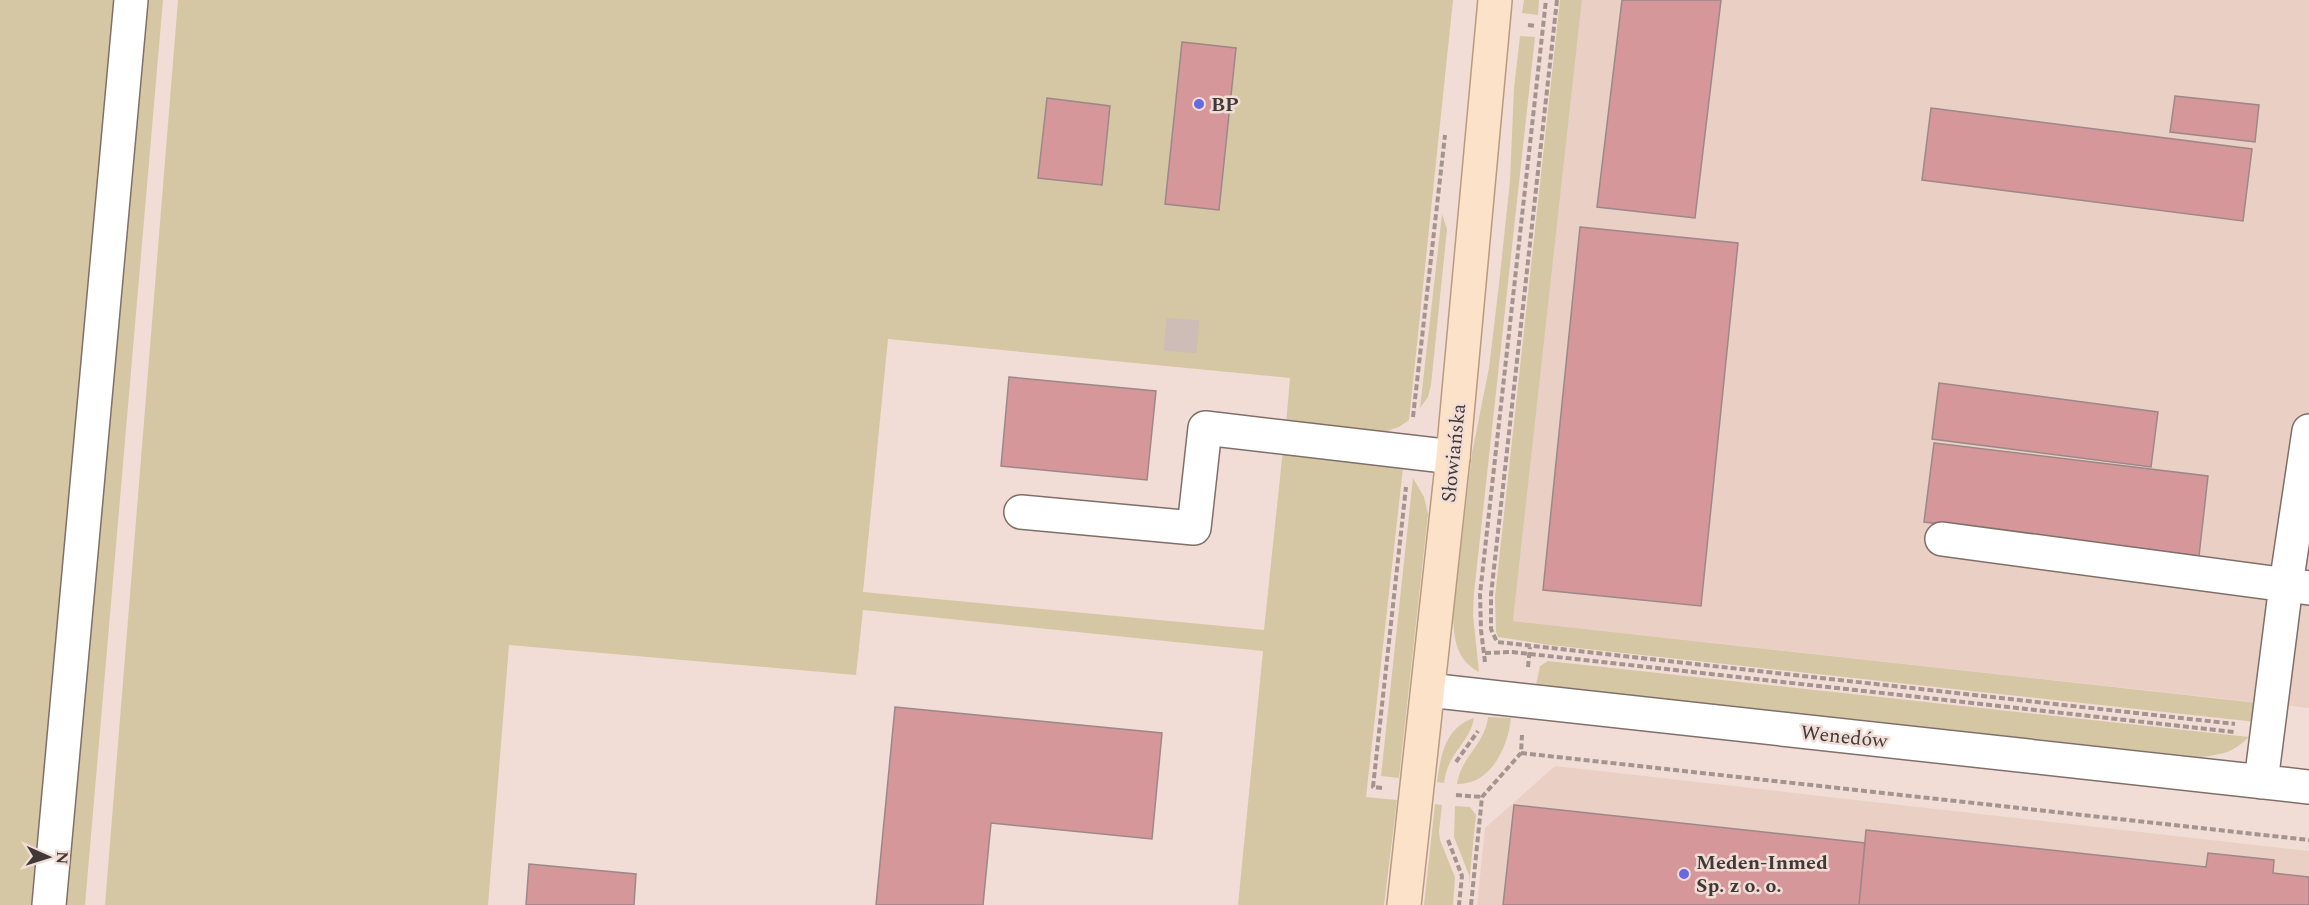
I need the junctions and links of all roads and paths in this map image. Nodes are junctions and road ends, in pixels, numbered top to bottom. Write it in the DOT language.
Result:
graph roads {
  1 [pos="132,0"];
  2 [pos="1495,0"];
  3 [pos="1546,0"];
  4 [pos="1557,0"];
  5 [pos="1445,134"];
  6 [pos="1413,416"];
  7 [pos="2309,431"];
  8 [pos="1453,457"];
  9 [pos="1407,484"];
  10 [pos="1022,512"];
  11 [pos="1942,539"];
  12 [pos="2298,586"];
  13 [pos="1530,646"];
  14 [pos="1485,653"];
  15 [pos="1529,657"];
  16 [pos="1485,666"];
  17 [pos="1428,690"];
  18 [pos="1479,727"];
  19 [pos="2267,731"];
  20 [pos="1453,768"];
  21 [pos="2261,782"];
  22 [pos="2309,787"];
  23 [pos="1390,788"];
  24 [pos="1456,795"];
  25 [pos="1482,797"];
  26 [pos="1446,831"];
  27 [pos="2309,840"];
  28 [pos="49,905"];
  29 [pos="1404,905"];
  30 [pos="1459,905"];
  31 [pos="1471,905"];
  1 -- 28 [label="street"];
  2 -- 8 [label="main road, Słowiańska"];
  3 -- 14 [label="path"];
  4 -- 13 [label="path"];
  5 -- 6 [label="path"];
  7 -- 12 [label="street"];
  8 -- 10 [label="street"];
  8 -- 17 [label="main road, Słowiańska"];
  9 -- 23 [label="path"];
  11 -- 12 [label="street"];
  12 -- 19 [label="street"];
  13 -- 15 [label="path"];
  13 -- 19 [label="path"];
  14 -- 15 [label="path"];
  14 -- 16 [label="path"];
  15 -- 19 [label="path"];
  17 -- 21 [label="street, Wenedów"];
  17 -- 29 [label="main road, Słowiańska"];
  18 -- 20 [label="path"];
  19 -- 21 [label="street"];
  21 -- 22 [label="street, Wenedów"];
  24 -- 25 [label="path"];
  25 -- 27 [label="path"];
  25 -- 31 [label="path"];
  26 -- 30 [label="path"];
}
